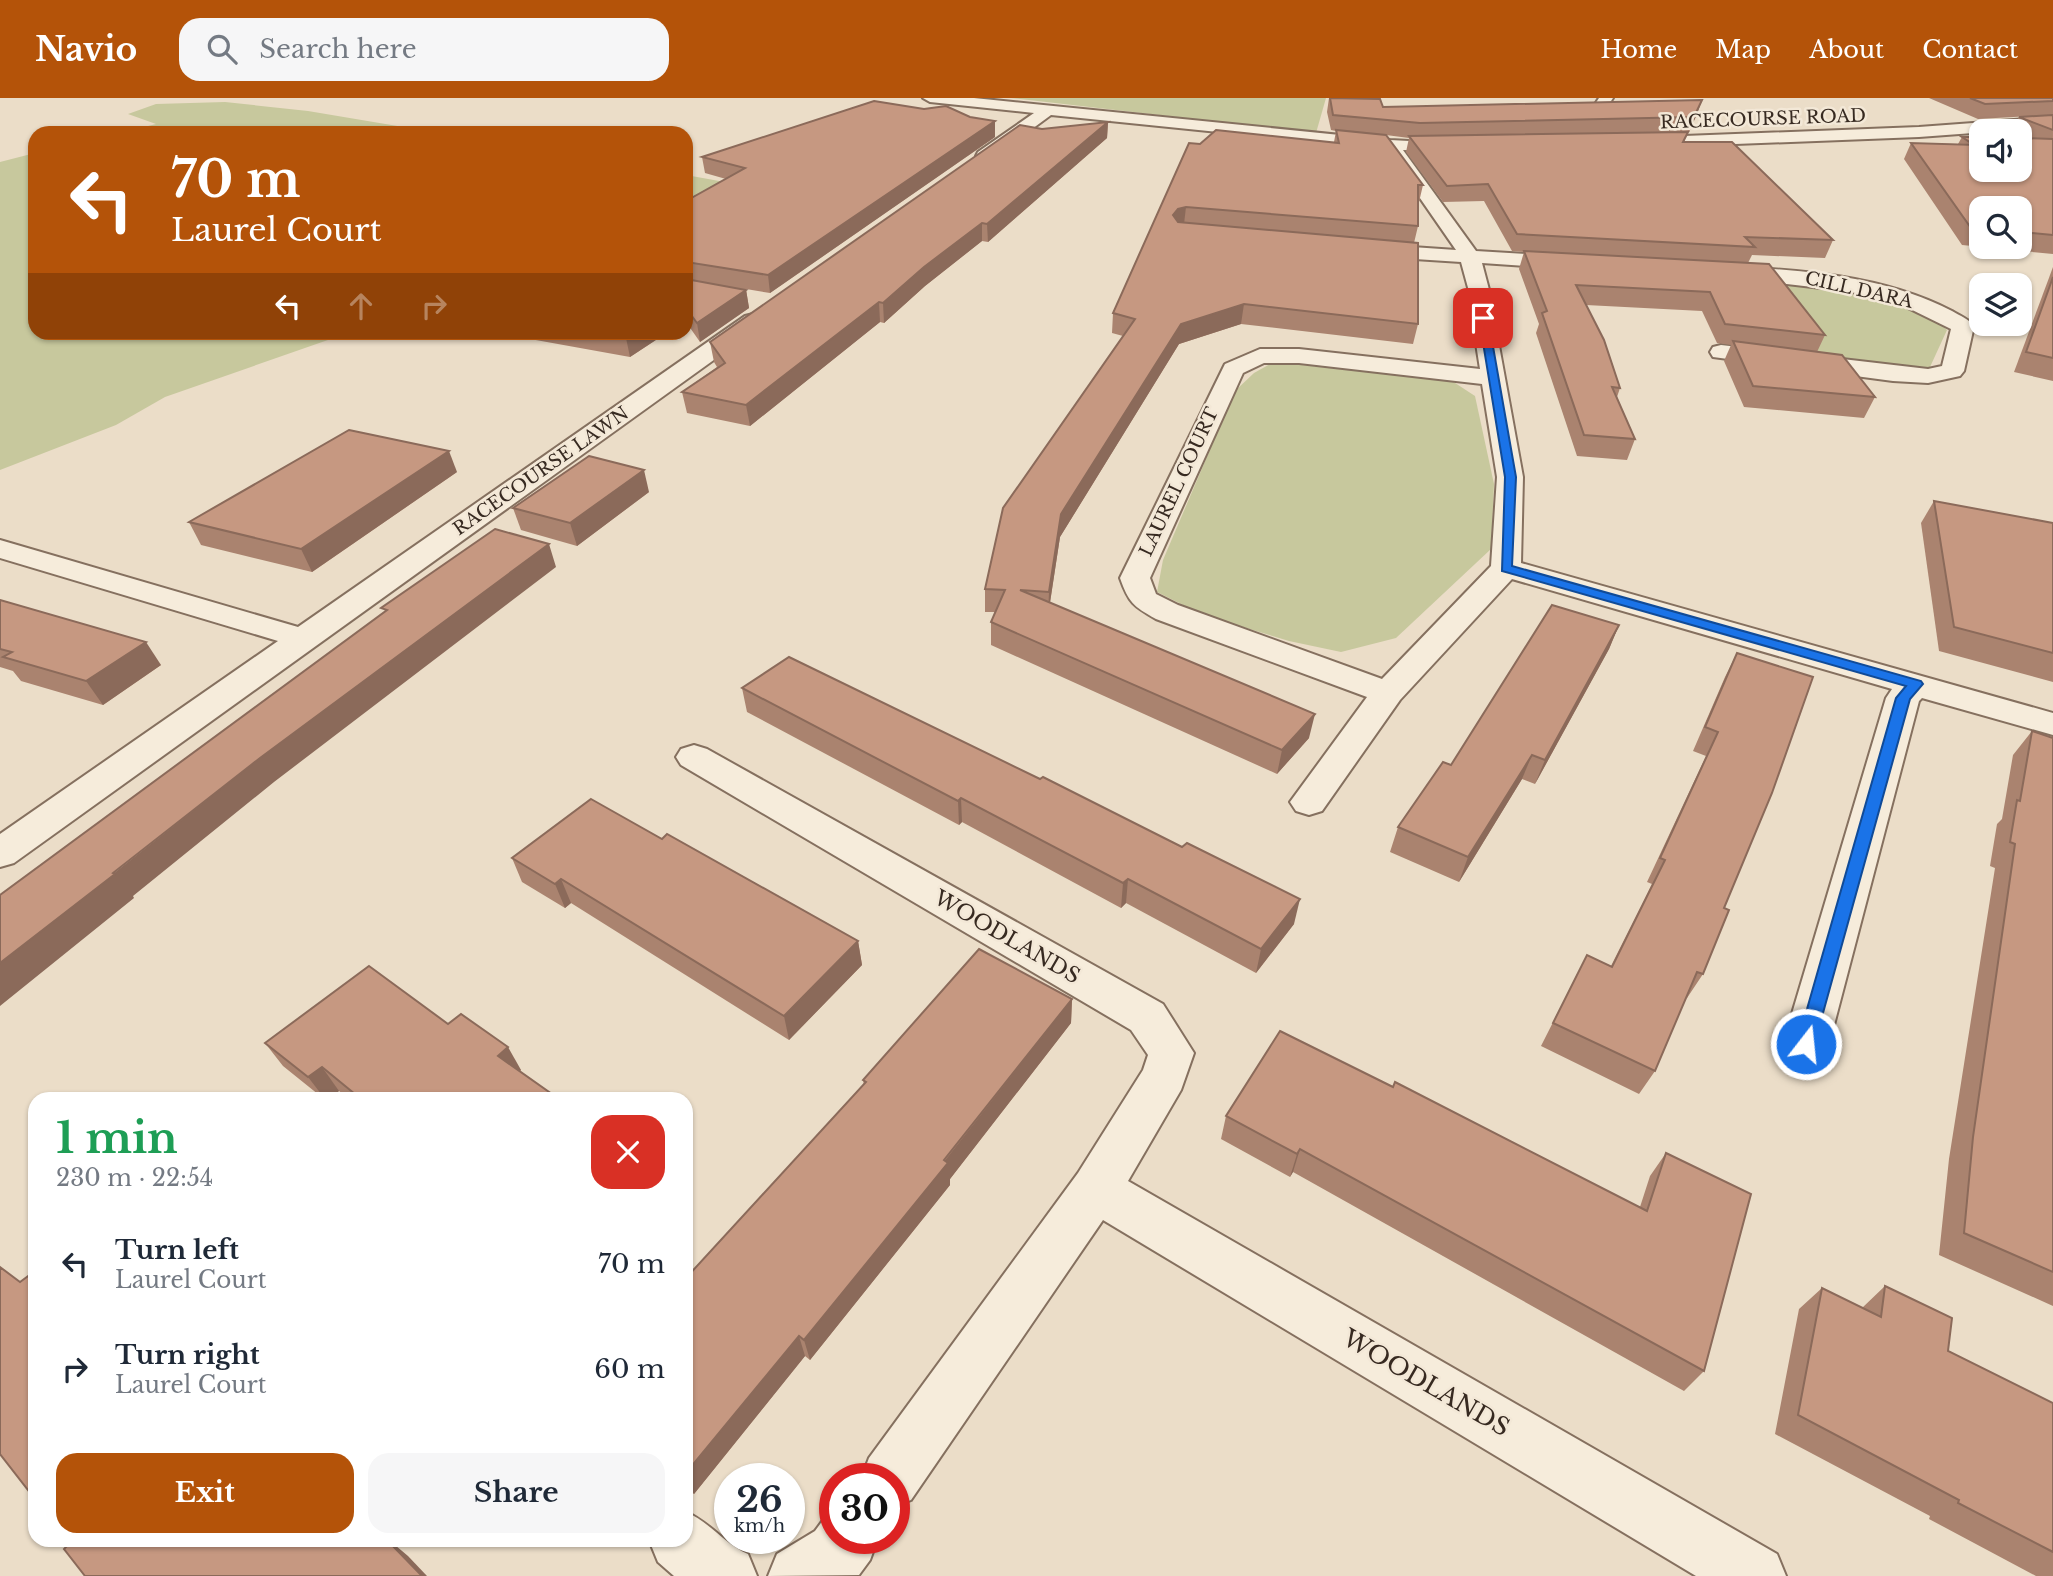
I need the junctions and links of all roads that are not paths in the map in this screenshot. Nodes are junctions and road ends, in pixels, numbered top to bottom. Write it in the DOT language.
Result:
graph roads {
  1 [pos="930,98"];
  2 [pos="1048,110"];
  3 [pos="1963,113"];
  4 [pos="1973,119"];
  5 [pos="2053,122"];
  6 [pos="2032,124"];
  7 [pos="1969,128"];
  8 [pos="1619,143"];
  9 [pos="1390,145"];
  10 [pos="1476,146"];
  11 [pos="958,175"];
  12 [pos="1347,248"];
  13 [pos="1471,256"];
  14 [pos="1595,264"];
  15 [pos="1703,270"];
  16 [pos="777,304"];
  17 [pos="1721,352"];
  18 [pos="1494,377"];
  19 [pos="0,549"];
  20 [pos="1506,568"];
  21 [pos="306,639"];
  22 [pos="1916,684"];
  23 [pos="1388,693"];
  24 [pos="2053,724"];
  25 [pos="695,757"];
  26 [pos="1309,802"];
  27 [pos="0,853"];
  28 [pos="1806,1044"];
  29 [pos="1096,1189"];
  30 [pos="901,1463"];
  31 [pos="688,1547"];
  32 [pos="835,1554"];
  33 [pos="726,1576"];
  34 [pos="799,1576"];
  35 [pos="1755,1576"];
  1 -- 2 [label="street"];
  2 -- 9 [label="street"];
  2 -- 11 [label="street"];
  3 -- 4 [label="street"];
  5 -- 6 [label="street, RACECOURSE ROAD"];
  7 -- 8 [label="street, RACECOURSE ROAD"];
  9 -- 10 [label="street"];
  9 -- 13 [label="street"];
  12 -- 13 [label="street"];
  13 -- 14 [label="street"];
  13 -- 18 [label="street"];
  15 -- 17 [label="street, CILL DARA"];
  16 -- 21 [label="street, RACECOURSE LAWN"];
  18 -- 20 [label="street"];
  18 -- 23 [label="street, LAUREL COURT"];
  19 -- 21 [label="street"];
  20 -- 22 [label="street"];
  20 -- 23 [label="street"];
  21 -- 27 [label="street, RACECOURSE LAWN"];
  22 -- 24 [label="street"];
  22 -- 28 [label="street"];
  23 -- 26 [label="street"];
  25 -- 29 [label="street, WOODLANDS"];
  29 -- 30 [label="street, WOODLANDS"];
  29 -- 35 [label="street, WOODLANDS"];
  31 -- 33 [label="street"];
  32 -- 34 [label="street"];
}
